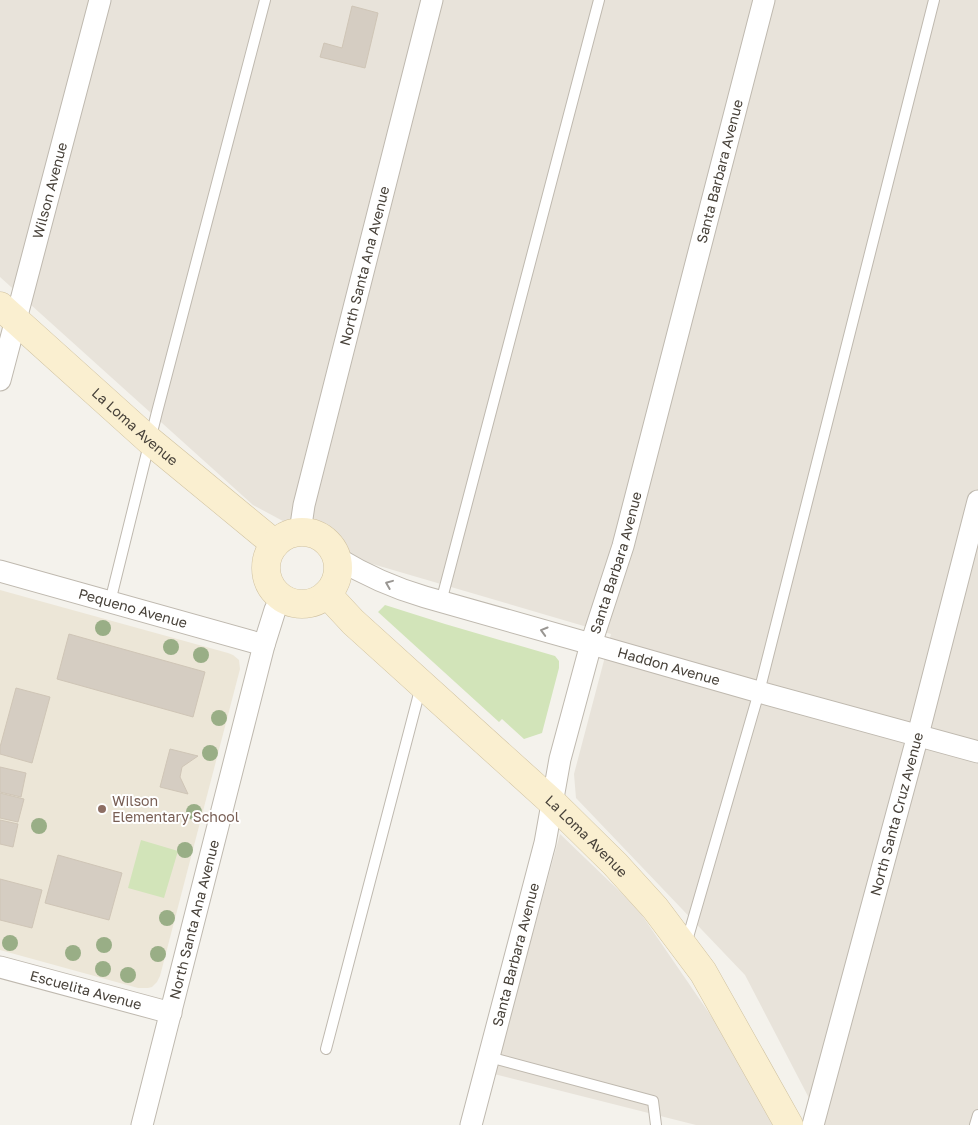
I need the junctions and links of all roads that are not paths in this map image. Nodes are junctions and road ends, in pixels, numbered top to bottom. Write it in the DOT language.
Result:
graph roads {
  1 [pos="100,0"];
  2 [pos="265,0"];
  3 [pos="432,0"];
  4 [pos="599,0"];
  5 [pos="764,0"];
  6 [pos="934,0"];
  7 [pos="8,313"];
  8 [pos="0,380"];
  9 [pos="150,441"];
  10 [pos="978,501"];
  11 [pos="300,532"];
  12 [pos="274,544"];
  13 [pos="337,558"];
  14 [pos="0,572"];
  15 [pos="327,594"];
  16 [pos="281,598"];
  17 [pos="110,602"];
  18 [pos="441,602"];
  19 [pos="591,644"];
  20 [pos="264,645"];
  21 [pos="422,685"];
  22 [pos="758,692"];
  23 [pos="918,735"];
  24 [pos="978,752"];
  25 [pos="552,802"];
  26 [pos="686,947"];
  27 [pos="0,967"];
  28 [pos="171,1013"];
  29 [pos="326,1049"];
  30 [pos="489,1057"];
  31 [pos="978,1115"];
  32 [pos="142,1125"];
  33 [pos="472,1125"];
  34 [pos="656,1125"];
  35 [pos="789,1125"];
  36 [pos="813,1125"];
  37 [pos="975,1125"];
  1 -- 7 [label="street, Wilson Avenue"];
  2 -- 9 [label="lane"];
  3 -- 11 [label="street, North Santa Ana Avenue"];
  4 -- 18 [label="lane"];
  5 -- 19 [label="street, Santa Barbara Avenue"];
  6 -- 22 [label="lane"];
  7 -- 8 [label="street, Wilson Avenue"];
  7 -- 9 [label="main road, La Loma Avenue"];
  9 -- 12 [label="main road, La Loma Avenue"];
  9 -- 17 [label="lane"];
  10 -- 23 [label="street, North Santa Cruz Avenue"];
  11 -- 12 [label="main road"];
  11 -- 13 [label="main road"];
  12 -- 16 [label="main road"];
  13 -- 15 [label="main road"];
  18 -- 13 [label="street, Haddon Avenue, one-way"];
  14 -- 17 [label="street, Pequeno Avenue"];
  15 -- 16 [label="main road"];
  15 -- 21 [label="main road, La Loma Avenue"];
  16 -- 20 [label="street, North Santa Ana Avenue"];
  17 -- 20 [label="street, Pequeno Avenue"];
  19 -- 18 [label="street, Haddon Avenue, one-way"];
  19 -- 22 [label="street, Haddon Avenue"];
  19 -- 25 [label="street, Santa Barbara Avenue"];
  20 -- 28 [label="street, North Santa Ana Avenue"];
  21 -- 25 [label="main road, La Loma Avenue"];
  21 -- 29 [label="lane"];
  22 -- 23 [label="street, Haddon Avenue"];
  22 -- 26 [label="lane"];
  23 -- 24 [label="street, Haddon Avenue"];
  23 -- 36 [label="street, North Santa Cruz Avenue"];
  25 -- 26 [label="main road, La Loma Avenue"];
  25 -- 30 [label="street, Santa Barbara Avenue"];
  26 -- 35 [label="main road, La Loma Avenue"];
  27 -- 28 [label="street, Escuelita Avenue"];
  28 -- 32 [label="street, North Santa Ana Avenue"];
  30 -- 33 [label="street, Santa Barbara Avenue"];
  30 -- 34 [label="lane"];
  31 -- 37 [label="lane"];
}
